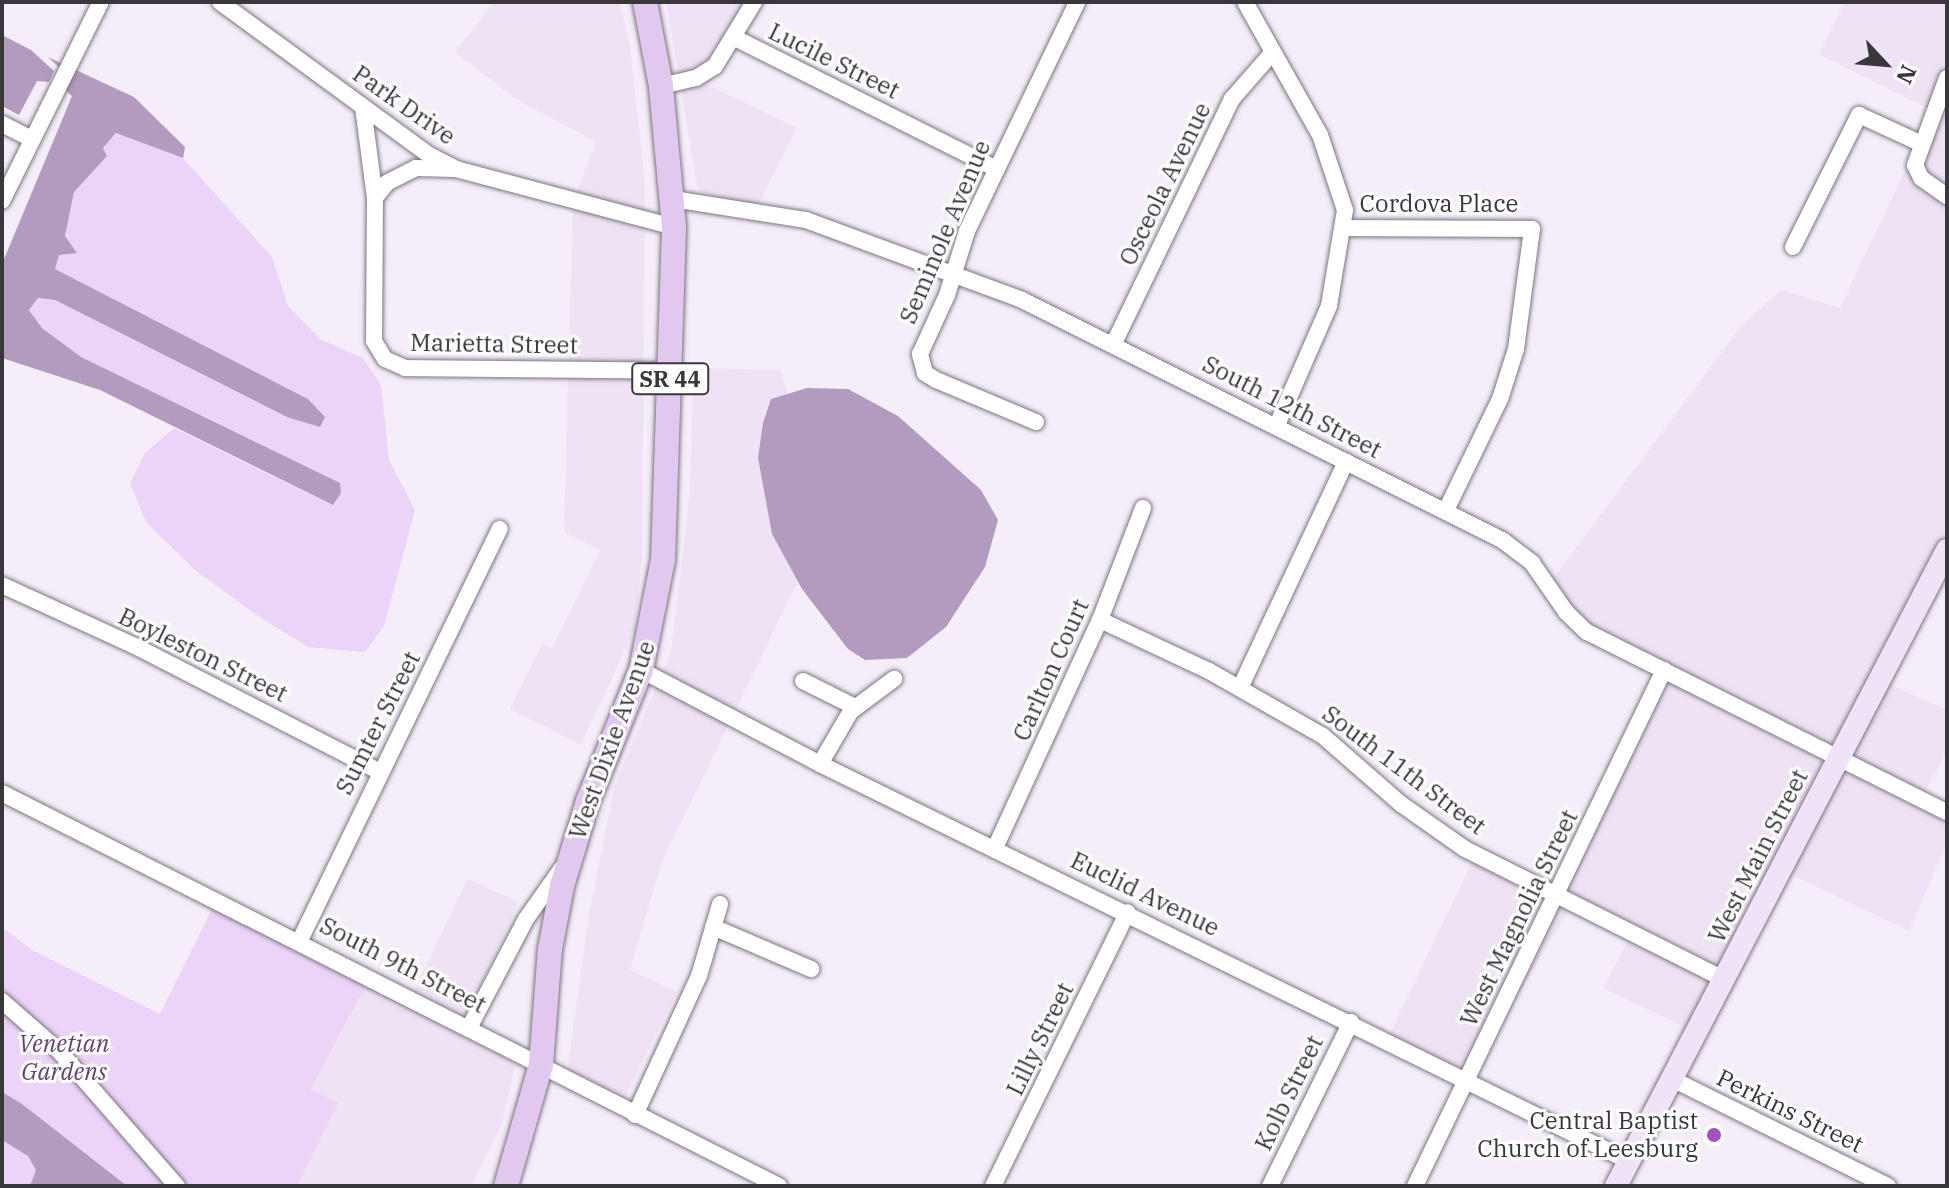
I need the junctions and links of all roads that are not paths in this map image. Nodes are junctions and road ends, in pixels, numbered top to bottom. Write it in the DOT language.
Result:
graph roads {
  1 [pos="101,2"];
  2 [pos="220,2"];
  3 [pos="645,2"];
  4 [pos="754,2"];
  5 [pos="1077,2"];
  6 [pos="1245,2"];
  7 [pos="733,37"];
  8 [pos="1272,53"];
  9 [pos="1947,78"];
  10 [pos="661,86"];
  11 [pos="363,107"];
  12 [pos="2,124"];
  13 [pos="31,139"];
  14 [pos="1920,143"];
  15 [pos="456,169"];
  16 [pos="997,169"];
  17 [pos="1947,196"];
  18 [pos="375,198"];
  19 [pos="673,199"];
  20 [pos="2,201"];
  21 [pos="674,227"];
  22 [pos="1346,228"];
  23 [pos="1793,247"];
  24 [pos="951,270"];
  25 [pos="1113,345"];
  26 [pos="670,371"];
  27 [pos="1036,422"];
  28 [pos="1277,425"];
  29 [pos="1346,462"];
  30 [pos="1143,508"];
  31 [pos="1446,510"];
  32 [pos="500,529"];
  33 [pos="1947,550"];
  34 [pos="2,585"];
  35 [pos="1100,620"];
  36 [pos="641,670"];
  37 [pos="1664,670"];
  38 [pos="894,679"];
  39 [pos="803,681"];
  40 [pos="1240,688"];
  41 [pos="855,707"];
  42 [pos="1840,756"];
  43 [pos="820,764"];
  44 [pos="380,772"];
  45 [pos="2,793"];
  46 [pos="1947,812"];
  47 [pos="995,848"];
  48 [pos="570,857"];
  49 [pos="1556,895"];
  50 [pos="720,904"];
  51 [pos="1128,912"];
  52 [pos="713,927"];
  53 [pos="300,940"];
  54 [pos="811,969"];
  55 [pos="1724,979"];
  56 [pos="2,1001"];
  57 [pos="1351,1022"];
  58 [pos="470,1026"];
  59 [pos="541,1065"];
  60 [pos="1672,1079"];
  61 [pos="1467,1080"];
  62 [pos="635,1115"];
  63 [pos="1629,1161"];
  64 [pos="177,1186"];
  65 [pos="506,1186"];
  66 [pos="779,1186"];
  67 [pos="993,1186"];
  68 [pos="1270,1186"];
  69 [pos="1415,1186"];
  70 [pos="1616,1186"];
  71 [pos="1888,1186"];
  1 -- 13 [label="street"];
  2 -- 11 [label="street, Park Drive"];
  3 -- 10 [label="main road, West Dixie Avenue / SR 44"];
  4 -- 7 [label="street"];
  5 -- 16 [label="street, Seminole Avenue"];
  6 -- 8 [label="street"];
  7 -- 10 [label="street, Lucile Street"];
  7 -- 16 [label="street, Lucile Street"];
  8 -- 22 [label="street"];
  8 -- 25 [label="street, Osceola Avenue"];
  9 -- 14 [label="street"];
  10 -- 19 [label="main road, West Dixie Avenue / SR 44"];
  11 -- 15 [label="street, Park Drive"];
  11 -- 18 [label="street, Marietta Street"];
  12 -- 13 [label="street"];
  13 -- 20 [label="street"];
  14 -- 17 [label="street"];
  14 -- 23 [label="street"];
  15 -- 18 [label="street"];
  15 -- 21 [label="street, Park Drive"];
  16 -- 24 [label="street, Seminole Avenue"];
  18 -- 26 [label="street, Marietta Street"];
  19 -- 21 [label="main road, West Dixie Avenue / SR 44"];
  19 -- 24 [label="street, South 12th Street"];
  21 -- 26 [label="main road, West Dixie Avenue / SR 44"];
  22 -- 28 [label="street"];
  22 -- 31 [label="street, Cordova Place"];
  24 -- 25 [label="street, South 12th Street"];
  24 -- 27 [label="street, Seminole Avenue"];
  25 -- 28 [label="street, South 12th Street"];
  26 -- 36 [label="main road, West Dixie Avenue / SR 44"];
  28 -- 29 [label="street, South 12th Street"];
  29 -- 31 [label="street, South 12th Street"];
  29 -- 40 [label="street"];
  30 -- 35 [label="street, Carlton Court"];
  31 -- 37 [label="street, South 12th Street"];
  32 -- 44 [label="street, Sumter Street"];
  33 -- 42 [label="main road, West Main Street"];
  34 -- 44 [label="street, Boyleston Street"];
  35 -- 40 [label="street, South 11th Street"];
  35 -- 47 [label="street, Carlton Court"];
  36 -- 43 [label="street, Euclid Avenue"];
  36 -- 48 [label="main road, West Dixie Avenue / SR 44"];
  37 -- 42 [label="street, South 12th Street"];
  37 -- 49 [label="street, West Magnolia Street"];
  38 -- 41 [label="street"];
  39 -- 41 [label="street"];
  40 -- 49 [label="street, South 11th Street"];
  41 -- 43 [label="street"];
  42 -- 46 [label="street, South 12th Street"];
  42 -- 55 [label="main road, West Main Street"];
  43 -- 47 [label="street, Euclid Avenue"];
  44 -- 53 [label="street, Sumter Street"];
  45 -- 53 [label="street, South 9th Street"];
  47 -- 51 [label="street, Euclid Avenue"];
  48 -- 58 [label="street"];
  48 -- 59 [label="main road, West Dixie Avenue / SR 44"];
  49 -- 55 [label="street, South 11th Street"];
  49 -- 61 [label="street, West Magnolia Street"];
  50 -- 52 [label="street"];
  51 -- 57 [label="street, Euclid Avenue"];
  51 -- 67 [label="street, Lilly Street"];
  52 -- 54 [label="street"];
  52 -- 62 [label="street"];
  53 -- 58 [label="street, South 9th Street"];
  55 -- 60 [label="main road, West Main Street"];
  56 -- 64 [label="street"];
  57 -- 61 [label="street, Euclid Avenue"];
  57 -- 68 [label="street, Kolb Street"];
  58 -- 59 [label="street, South 9th Street"];
  59 -- 62 [label="street, South 9th Street"];
  59 -- 65 [label="main road, West Dixie Avenue / SR 44"];
  60 -- 63 [label="main road, West Main Street"];
  60 -- 71 [label="street, Perkins Street"];
  61 -- 63 [label="street, Euclid Avenue"];
  61 -- 69 [label="street, West Magnolia Street"];
  62 -- 66 [label="street, South 9th Street"];
  63 -- 70 [label="main road, West Main Street"];
}
